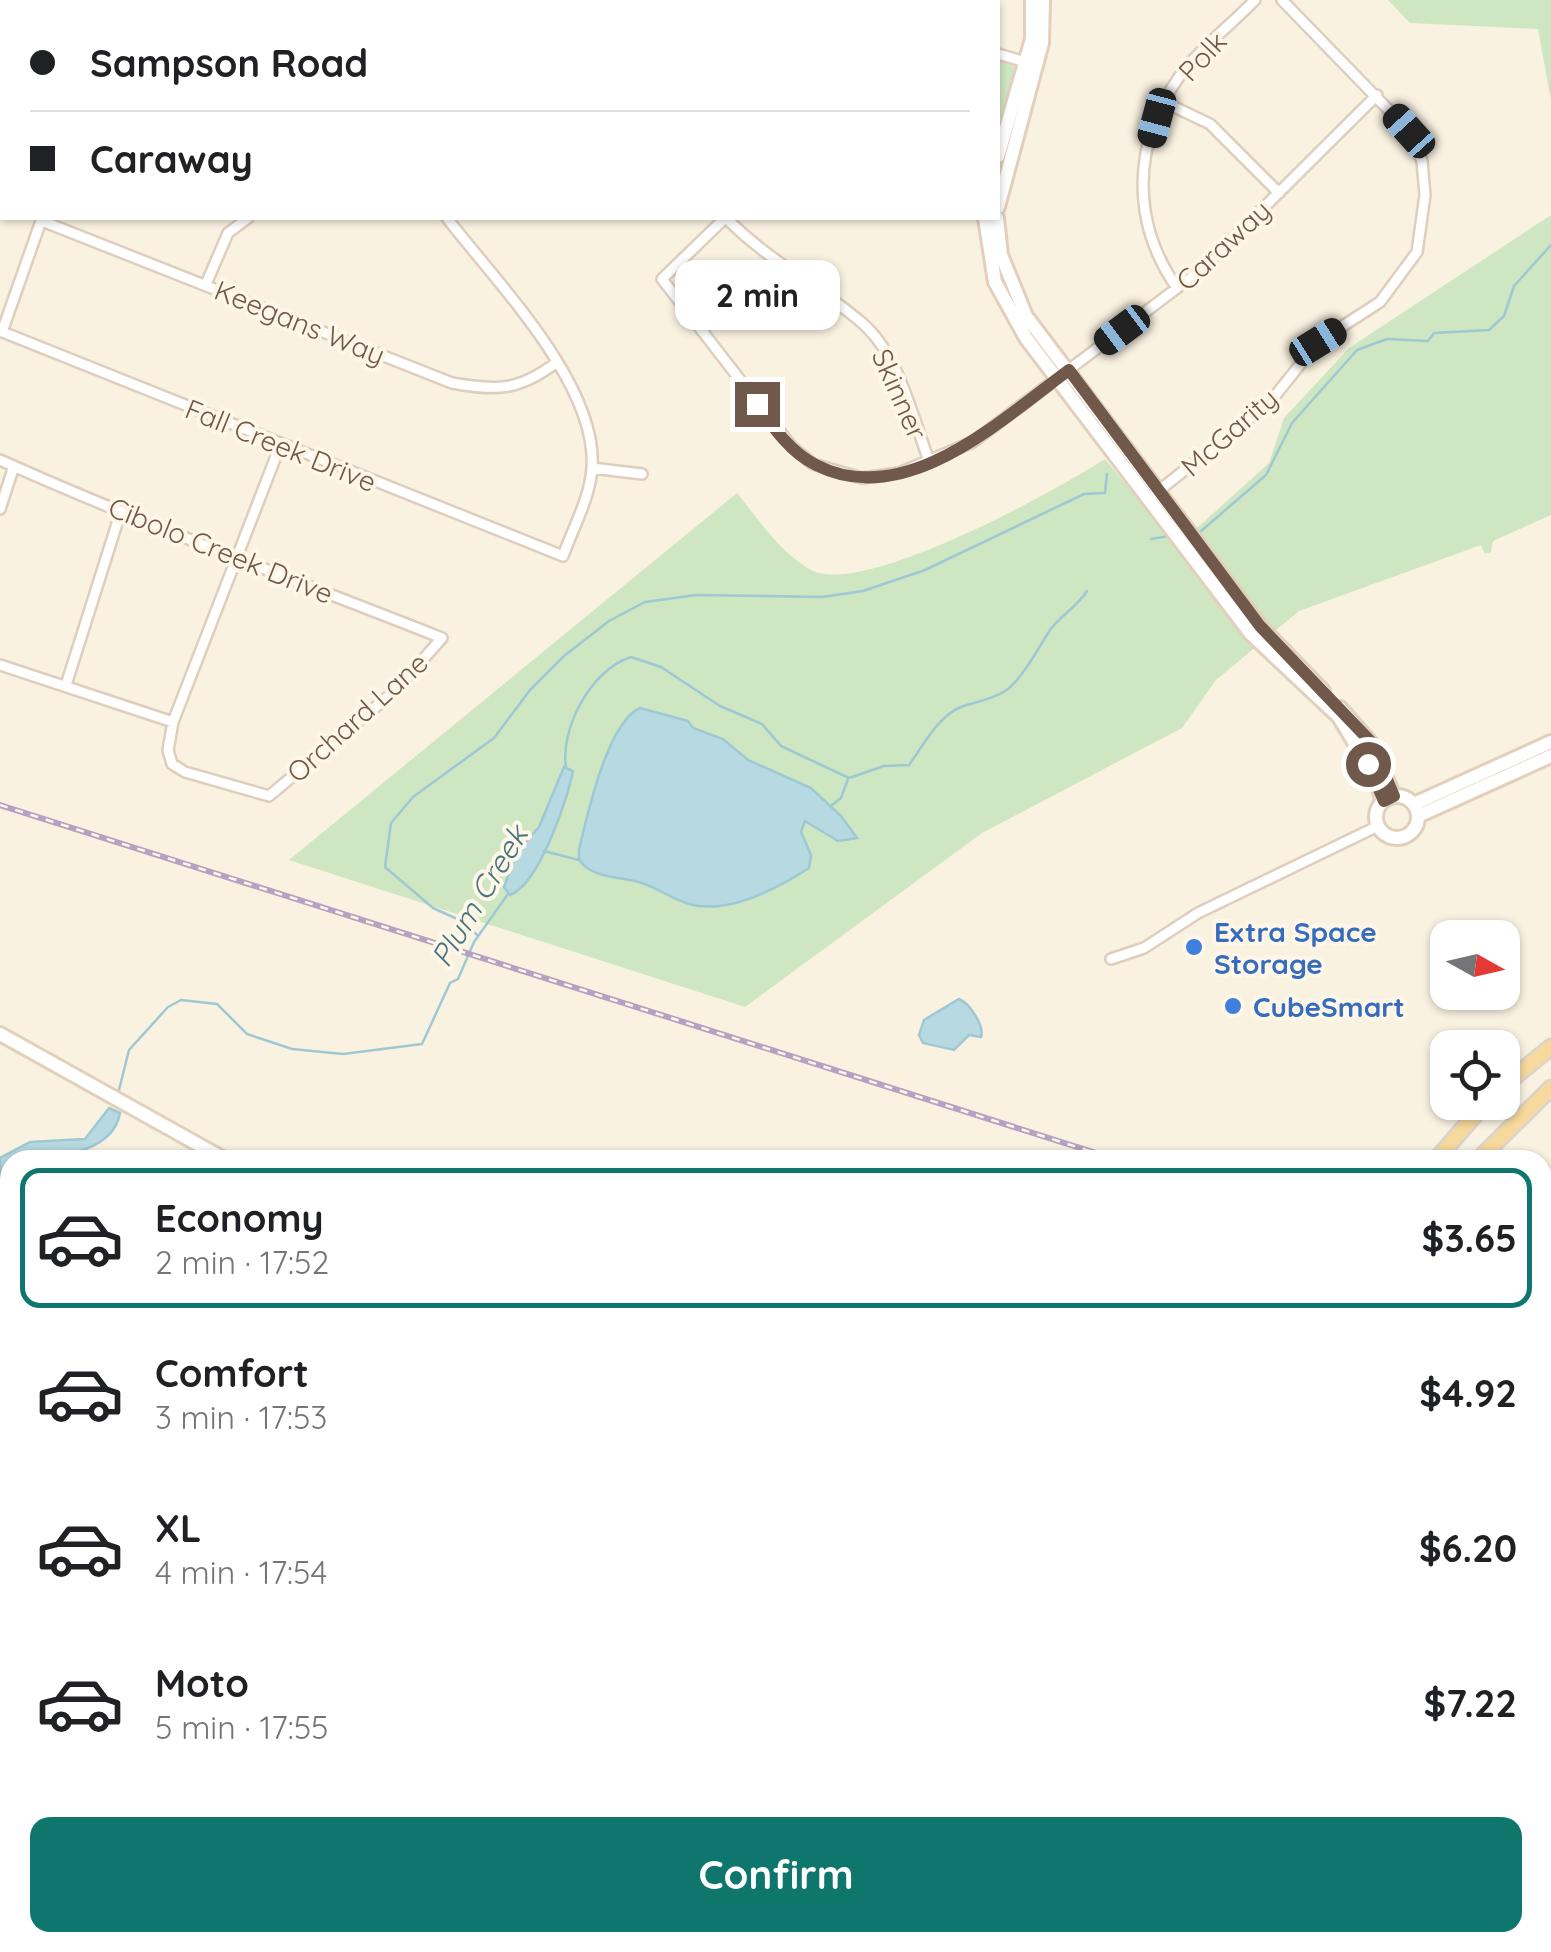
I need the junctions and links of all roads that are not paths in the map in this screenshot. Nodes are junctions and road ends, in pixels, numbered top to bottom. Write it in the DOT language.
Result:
graph roads {
  1 [pos="1032,0"];
  2 [pos="1042,0"];
  3 [pos="1256,0"];
  4 [pos="1282,0"];
  5 [pos="1000,55"];
  6 [pos="1031,63"];
  7 [pos="1377,96"];
  8 [pos="1164,102"];
  9 [pos="1000,150"];
  10 [pos="1278,193"];
  11 [pos="1000,198"];
  12 [pos="42,220"];
  13 [pos="45,220"];
  14 [pos="245,220"];
  15 [pos="449,220"];
  16 [pos="724,220"];
  17 [pos="728,220"];
  18 [pos="985,220"];
  19 [pos="997,220"];
  20 [pos="206,284"];
  21 [pos="1177,288"];
  22 [pos="1,331"];
  23 [pos="556,362"];
  24 [pos="1064,373"];
  25 [pos="280,446"];
  26 [pos="0,460"];
  27 [pos="929,461"];
  28 [pos="14,466"];
  29 [pos="592,468"];
  30 [pos="642,474"];
  31 [pos="1155,495"];
  32 [pos="0,509"];
  33 [pos="122,510"];
  34 [pos="240,558"];
  35 [pos="442,638"];
  36 [pos="0,665"];
  37 [pos="66,685"];
  38 [pos="173,722"];
  39 [pos="1551,742"];
  40 [pos="1551,756"];
  41 [pos="1389,799"];
  42 [pos="1416,810"];
  43 [pos="1378,826"];
  44 [pos="1111,959"];
  45 [pos="0,1034"];
  46 [pos="1551,1047"];
  47 [pos="1520,1072"];
  48 [pos="1551,1088"];
  49 [pos="1470,1120"];
  50 [pos="209,1150"];
  51 [pos="1445,1150"];
  52 [pos="1488,1150"];
  1 -- 6 [label="street"];
  2 -- 6 [label="street"];
  3 -- 8 [label="street, Polk"];
  4 -- 7 [label="street, McGarity"];
  5 -- 6 [label="street"];
  6 -- 9 [label="street"];
  6 -- 11 [label="street"];
  7 -- 10 [label="street, Caraway"];
  7 -- 31 [label="street, McGarity"];
  8 -- 10 [label="street"];
  8 -- 21 [label="street, Polk"];
  10 -- 21 [label="street, Caraway"];
  12 -- 22 [label="street"];
  13 -- 20 [label="street, Keegans Way"];
  14 -- 20 [label="street"];
  15 -- 23 [label="street"];
  16 -- 27 [label="street, Caraway"];
  17 -- 27 [label="street, Skinner"];
  18 -- 24 [label="street"];
  19 -- 24 [label="street"];
  20 -- 23 [label="street, Keegans Way"];
  21 -- 24 [label="street, Caraway"];
  22 -- 25 [label="street, Fall Creek Drive"];
  23 -- 29 [label="street"];
  24 -- 27 [label="street, Caraway"];
  24 -- 31 [label="street"];
  25 -- 29 [label="street, Fall Creek Drive"];
  25 -- 34 [label="street"];
  26 -- 28 [label="street, Cibolo Creek Drive"];
  28 -- 32 [label="street"];
  28 -- 33 [label="street, Cibolo Creek Drive"];
  29 -- 30 [label="street"];
  31 -- 41 [label="street"];
  33 -- 34 [label="street, Cibolo Creek Drive"];
  33 -- 37 [label="street"];
  34 -- 35 [label="street, Cibolo Creek Drive"];
  34 -- 38 [label="street"];
  35 -- 38 [label="street, Orchard Lane"];
  36 -- 37 [label="street"];
  37 -- 38 [label="street"];
  39 -- 42 [label="street"];
  40 -- 42 [label="street"];
  41 -- 42 [label="street"];
  41 -- 43 [label="street"];
  42 -- 43 [label="street"];
  43 -- 44 [label="street"];
  45 -- 50 [label="street"];
  46 -- 47 [label="main road"];
  48 -- 52 [label="main road"];
  49 -- 51 [label="main road"];
}
